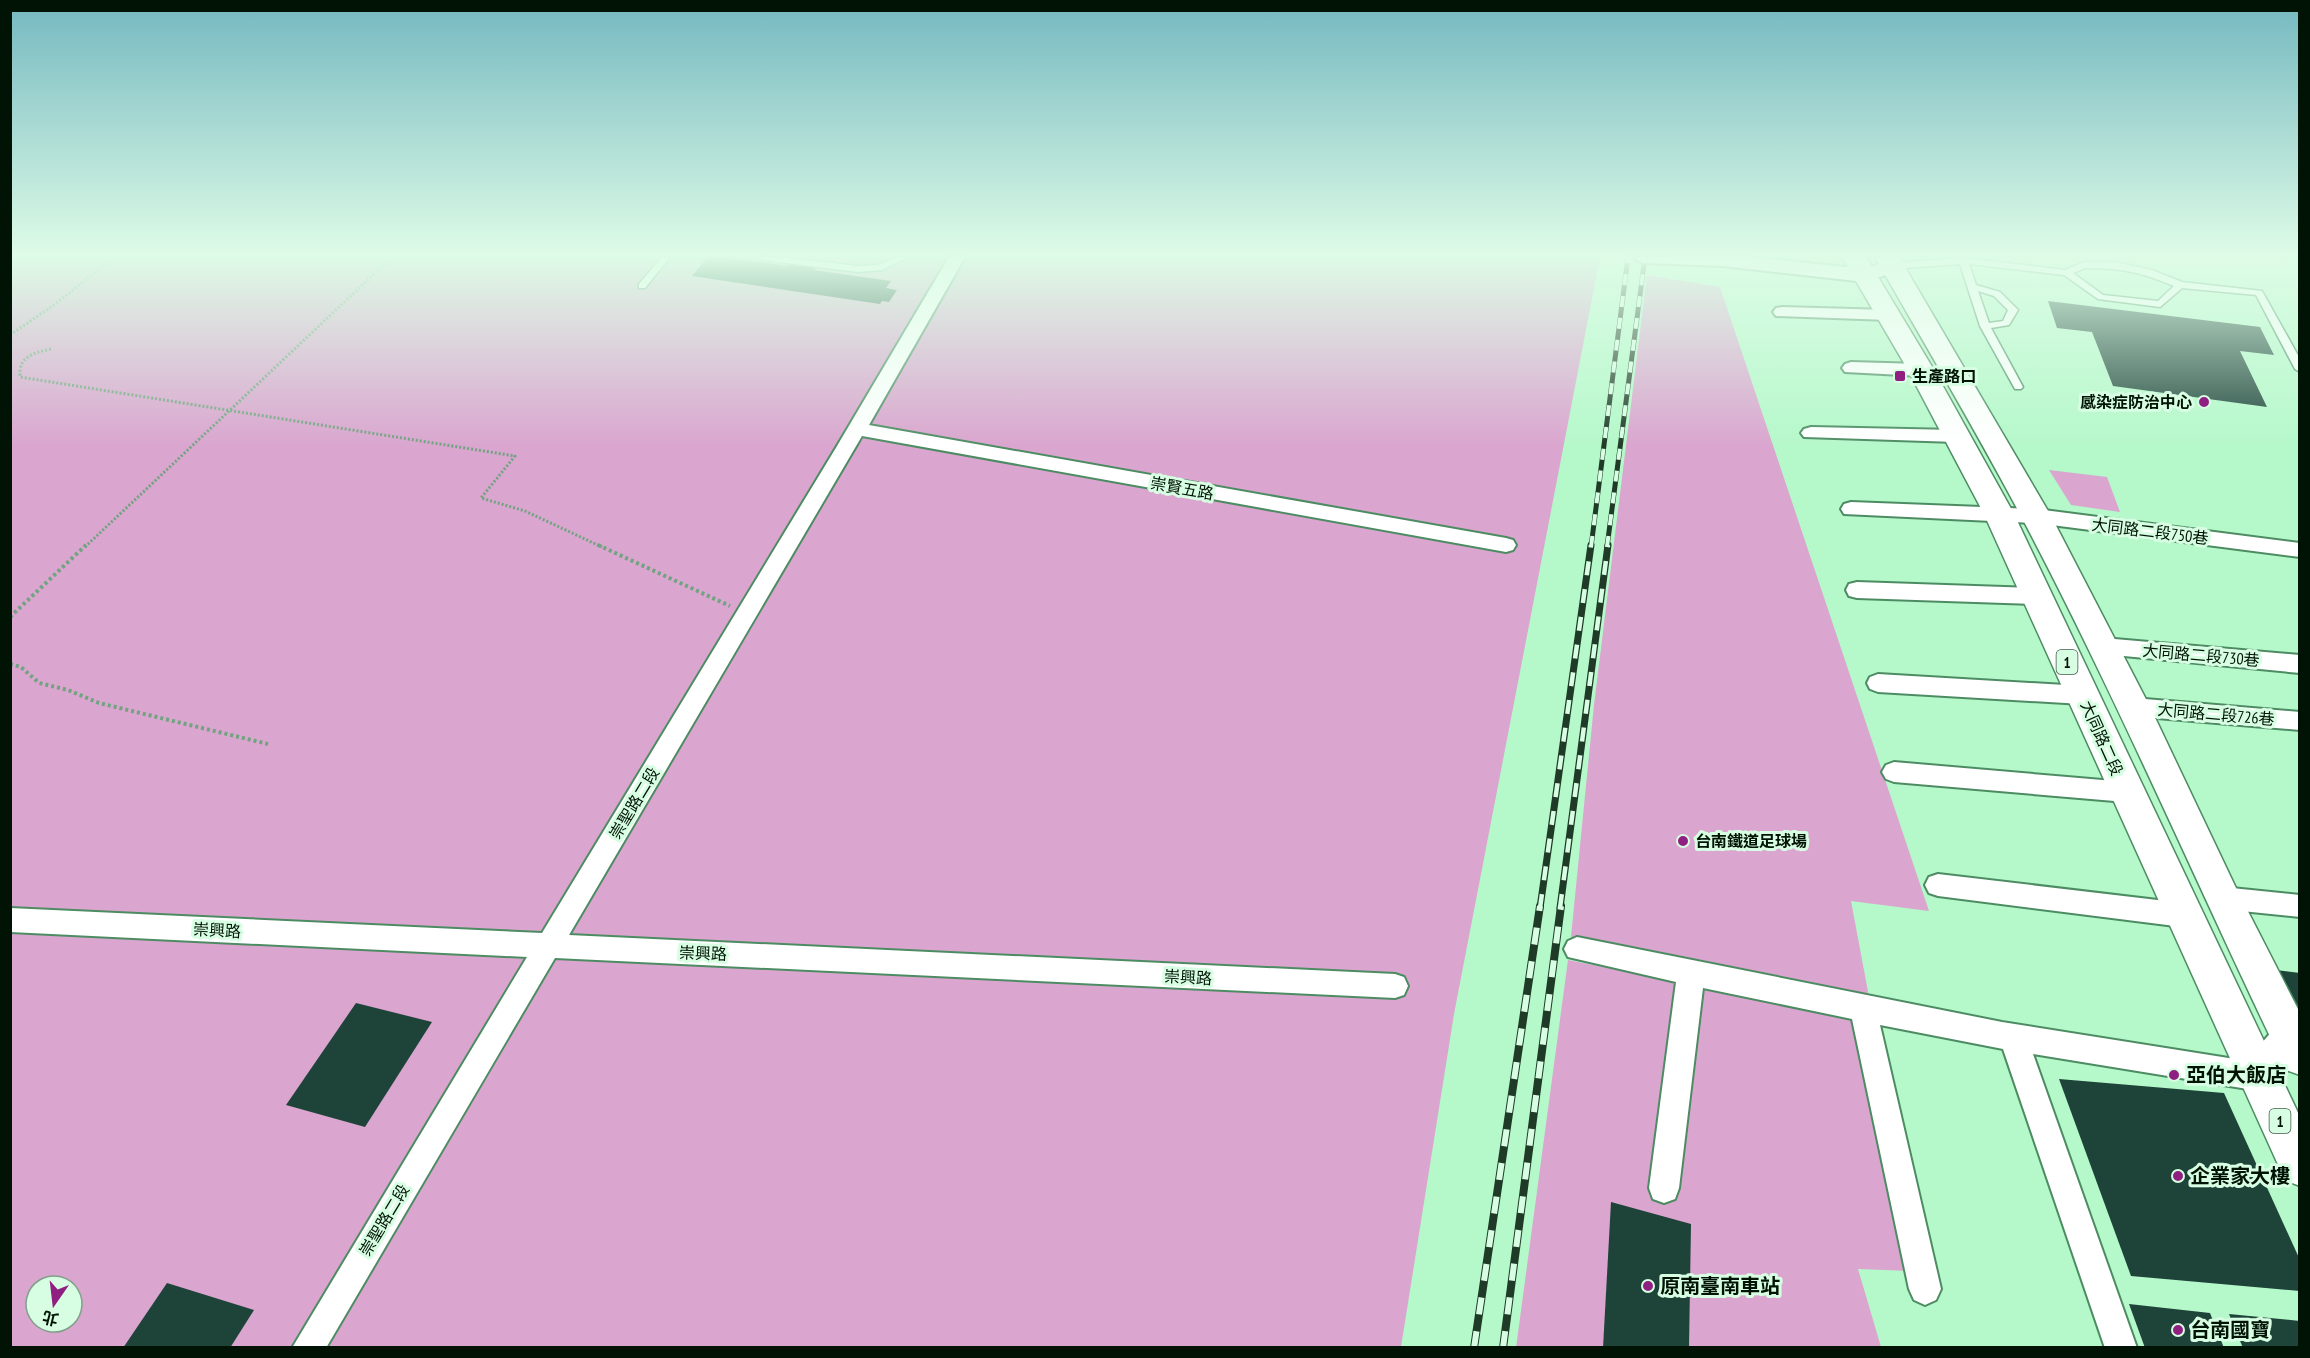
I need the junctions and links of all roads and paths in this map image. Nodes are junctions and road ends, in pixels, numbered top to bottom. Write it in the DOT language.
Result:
graph roads {
  1 [pos="31,320"];
  2 [pos="325,320"];
  3 [pos="920,320"];
  4 [pos="1892,320"];
  5 [pos="1906,320"];
  6 [pos="1983,320"];
  7 [pos="2007,320"];
  8 [pos="2274,320"];
  9 [pos="1985,326"];
  10 [pos="10,335"];
  11 [pos="51,349"];
  12 [pos="1851,368"];
  13 [pos="2300,369"];
  14 [pos="1921,370"];
  15 [pos="2018,387"];
  16 [pos="229,411"];
  17 [pos="857,429"];
  18 [pos="1811,433"];
  19 [pos="1956,436"];
  20 [pos="1851,509"];
  21 [pos="2000,514"];
  22 [pos="2036,516"];
  23 [pos="1506,545"];
  24 [pos="2300,550"];
  25 [pos="1857,590"];
  26 [pos="2037,596"];
  27 [pos="747,614"];
  28 [pos="10,617"];
  29 [pos="2103,646"];
  30 [pos="10,664"];
  31 [pos="2300,664"];
  32 [pos="1878,683"];
  33 [pos="2082,695"];
  34 [pos="2133,707"];
  35 [pos="2300,722"];
  36 [pos="268,744"];
  37 [pos="1894,772"];
  38 [pos="2126,792"];
  39 [pos="1938,885"];
  40 [pos="2222,898"];
  41 [pos="2300,906"];
  42 [pos="2183,915"];
  43 [pos="10,920"];
  44 [pos="548,947"];
  45 [pos="1577,949"];
  46 [pos="1691,973"];
  47 [pos="1395,986"];
  48 [pos="1863,1009"];
  49 [pos="2013,1037"];
  50 [pos="2297,1049"];
  51 [pos="2260,1077"];
  52 [pos="2300,1164"];
  53 [pos="1664,1188"];
  54 [pos="1925,1288"];
  55 [pos="308,1347"];
  56 [pos="2121,1347"];
  1 -- 10 [label="path"];
  2 -- 16 [label="path"];
  3 -- 17 [label="street, 崇聖路二段"];
  4 -- 14 [label="main road, 大同路二段 / 1"];
  5 -- 22 [label="main road, 1"];
  6 -- 9 [label="lane"];
  7 -- 9 [label="lane"];
  8 -- 13 [label="lane"];
  9 -- 15 [label="lane"];
  11 -- 16 [label="path"];
  12 -- 14 [label="street"];
  14 -- 19 [label="main road, 大同路二段 / 1"];
  16 -- 27 [label="path"];
  16 -- 28 [label="path"];
  17 -- 23 [label="street, 崇賢五路"];
  17 -- 27 [label="street, 崇聖路二段"];
  18 -- 19 [label="street"];
  19 -- 21 [label="main road, 大同路二段 / 1"];
  20 -- 21 [label="street, 大同路二段750巷"];
  21 -- 22 [label="street, 大同路二段750巷"];
  21 -- 26 [label="main road, 大同路二段 / 1"];
  22 -- 24 [label="street, 大同路二段750巷"];
  22 -- 29 [label="main road, 1"];
  25 -- 26 [label="street"];
  26 -- 33 [label="main road, 大同路二段 / 1"];
  27 -- 44 [label="street, 崇聖路二段"];
  29 -- 31 [label="street, 大同路二段730巷"];
  29 -- 34 [label="main road, 1"];
  30 -- 36 [label="path"];
  32 -- 33 [label="street"];
  33 -- 38 [label="main road, 大同路二段 / 1"];
  34 -- 35 [label="street, 大同路二段726巷"];
  34 -- 40 [label="main road, 1"];
  37 -- 38 [label="street"];
  38 -- 42 [label="main road, 大同路二段 / 1"];
  39 -- 42 [label="street"];
  40 -- 41 [label="street"];
  40 -- 50 [label="main road, 1"];
  42 -- 51 [label="main road, 大同路二段 / 1"];
  43 -- 44 [label="street, 崇興路"];
  44 -- 47 [label="street, 崇興路"];
  44 -- 55 [label="street, 崇聖路二段"];
  45 -- 46 [label="street"];
  46 -- 48 [label="street"];
  46 -- 53 [label="street"];
  48 -- 49 [label="street"];
  48 -- 54 [label="street"];
  49 -- 51 [label="street"];
  49 -- 56 [label="street"];
  50 -- 51 [label="street"];
  51 -- 52 [label="main road, 大同路二段 / 1"];
}
